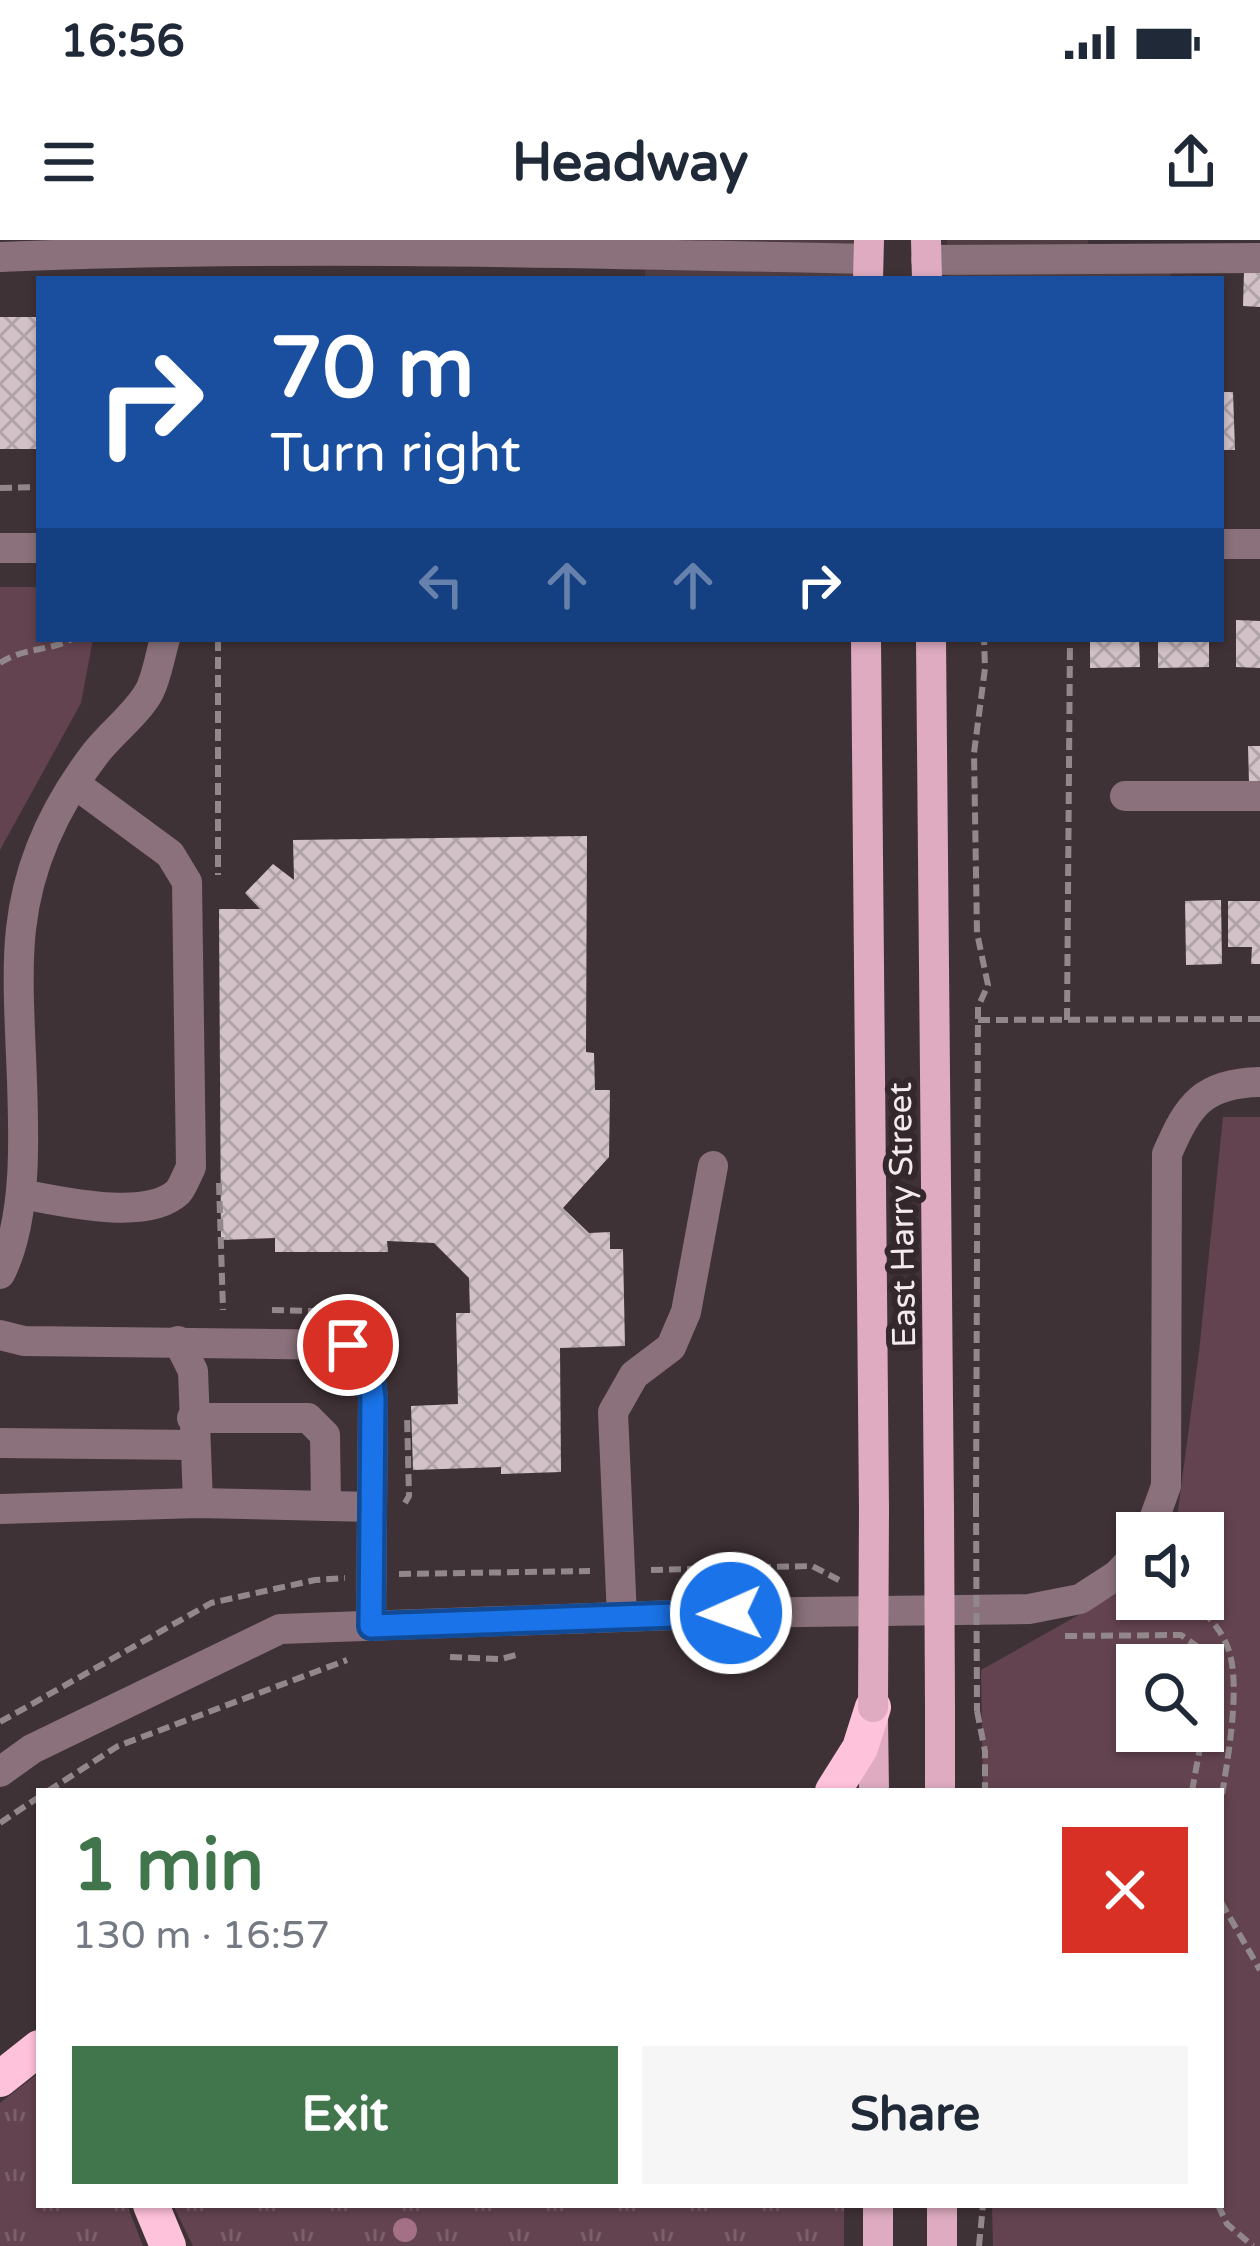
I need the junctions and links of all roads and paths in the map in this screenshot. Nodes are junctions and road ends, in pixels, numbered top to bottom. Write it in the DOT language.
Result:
graph roads {
  1 [pos="1053,249"];
  2 [pos="0,257"];
  3 [pos="1260,258"];
  4 [pos="868,260"];
  5 [pos="926,260"];
  6 [pos="1012,269"];
  7 [pos="1126,269"];
  8 [pos="0,488"];
  9 [pos="36,488"];
  10 [pos="1224,544"];
  11 [pos="1260,544"];
  12 [pos="0,548"];
  13 [pos="36,548"];
  14 [pos="66,642"];
  15 [pos="164,642"];
  16 [pos="218,642"];
  17 [pos="866,642"];
  18 [pos="931,642"];
  19 [pos="984,642"];
  20 [pos="1070,642"];
  21 [pos="0,663"];
  22 [pos="75,784"];
  23 [pos="1125,796"];
  24 [pos="1260,796"];
  25 [pos="218,879"];
  26 [pos="1067,1019"];
  27 [pos="1260,1019"];
  28 [pos="978,1020"];
  29 [pos="1260,1082"];
  30 [pos="713,1166"];
  31 [pos="219,1167"];
  32 [pos="21,1194"];
  33 [pos="0,1274"];
  34 [pos="243,1310"];
  35 [pos="266,1310"];
  36 [pos="0,1335"];
  37 [pos="178,1341"];
  38 [pos="401,1365"];
  39 [pos="407,1408"];
  40 [pos="194,1431"];
  41 [pos="0,1443"];
  42 [pos="198,1503"];
  43 [pos="326,1506"];
  44 [pos="386,1508"];
  45 [pos="0,1510"];
  46 [pos="1157,1512"];
  47 [pos="387,1569"];
  48 [pos="620,1570"];
  49 [pos="1116,1576"];
  50 [pos="839,1580"];
  51 [pos="622,1617"];
  52 [pos="1212,1620"];
  53 [pos="1064,1636"];
  54 [pos="970,1637"];
  55 [pos="994,1637"];
  56 [pos="367,1640"];
  57 [pos="1194,1644"];
  58 [pos="537,1649"];
  59 [pos="432,1657"];
  60 [pos="873,1707"];
  61 [pos="0,1722"];
  62 [pos="1199,1752"];
  63 [pos="0,1772"];
  64 [pos="53,1788"];
  65 [pos="835,1788"];
  66 [pos="874,1788"];
  67 [pos="940,1788"];
  68 [pos="985,1788"];
  69 [pos="1193,1788"];
  70 [pos="1223,1788"];
  71 [pos="36,1799"];
  72 [pos="0,1823"];
  73 [pos="1224,1907"];
  74 [pos="1260,1970"];
  75 [pos="36,2050"];
  76 [pos="0,2079"];
  77 [pos="153,2208"];
  78 [pos="878,2208"];
  79 [pos="942,2208"];
  80 [pos="983,2208"];
  81 [pos="1219,2208"];
  82 [pos="168,2246"];
  83 [pos="878,2246"];
  84 [pos="942,2246"];
  85 [pos="979,2246"];
  86 [pos="1253,2246"];
  1 -- 6 [label="street"];
  1 -- 7 [label="street"];
  2 -- 4 [label="street"];
  3 -- 7 [label="street"];
  5 -- 6 [label="street"];
  8 -- 9 [label="path"];
  10 -- 11 [label="street"];
  12 -- 13 [label="street"];
  14 -- 21 [label="path"];
  15 -- 22 [label="street"];
  16 -- 25 [label="path"];
  17 -- 60 [label="main road, East Harry Street, bridge"];
  18 -- 67 [label="main road, East Harry Street, bridge"];
  19 -- 28 [label="path"];
  20 -- 26 [label="path"];
  22 -- 32 [label="street"];
  22 -- 32 [label="street"];
  23 -- 24 [label="street"];
  26 -- 27 [label="path"];
  26 -- 28 [label="path"];
  28 -- 68 [label="path, bridge"];
  29 -- 46 [label="street"];
  30 -- 48 [label="street"];
  31 -- 34 [label="path"];
  32 -- 33 [label="street"];
  35 -- 38 [label="path"];
  36 -- 37 [label="street"];
  37 -- 40 [label="street"];
  37 -- 44 [label="street"];
  39 -- 44 [label="path"];
  40 -- 41 [label="street"];
  40 -- 42 [label="street"];
  40 -- 43 [label="street"];
  42 -- 43 [label="street"];
  42 -- 45 [label="street"];
  43 -- 44 [label="street"];
  44 -- 47 [label="street"];
  47 -- 48 [label="path"];
  47 -- 56 [label="street"];
  47 -- 61 [label="path"];
  48 -- 50 [label="path"];
  48 -- 51 [label="street"];
  49 -- 51 [label="street"];
  51 -- 56 [label="street"];
  52 -- 70 [label="path"];
  53 -- 57 [label="path"];
  54 -- 55 [label="path"];
  56 -- 63 [label="street"];
  56 -- 64 [label="path"];
  58 -- 59 [label="path"];
  60 -- 65 [label="highway"];
  60 -- 66 [label="main road, East Harry Street"];
  62 -- 69 [label="path"];
  71 -- 72 [label="path"];
  73 -- 74 [label="path"];
  75 -- 76 [label="highway"];
  77 -- 82 [label="highway"];
  78 -- 83 [label="main road"];
  79 -- 84 [label="main road"];
  80 -- 85 [label="path"];
  81 -- 86 [label="path"];
}
